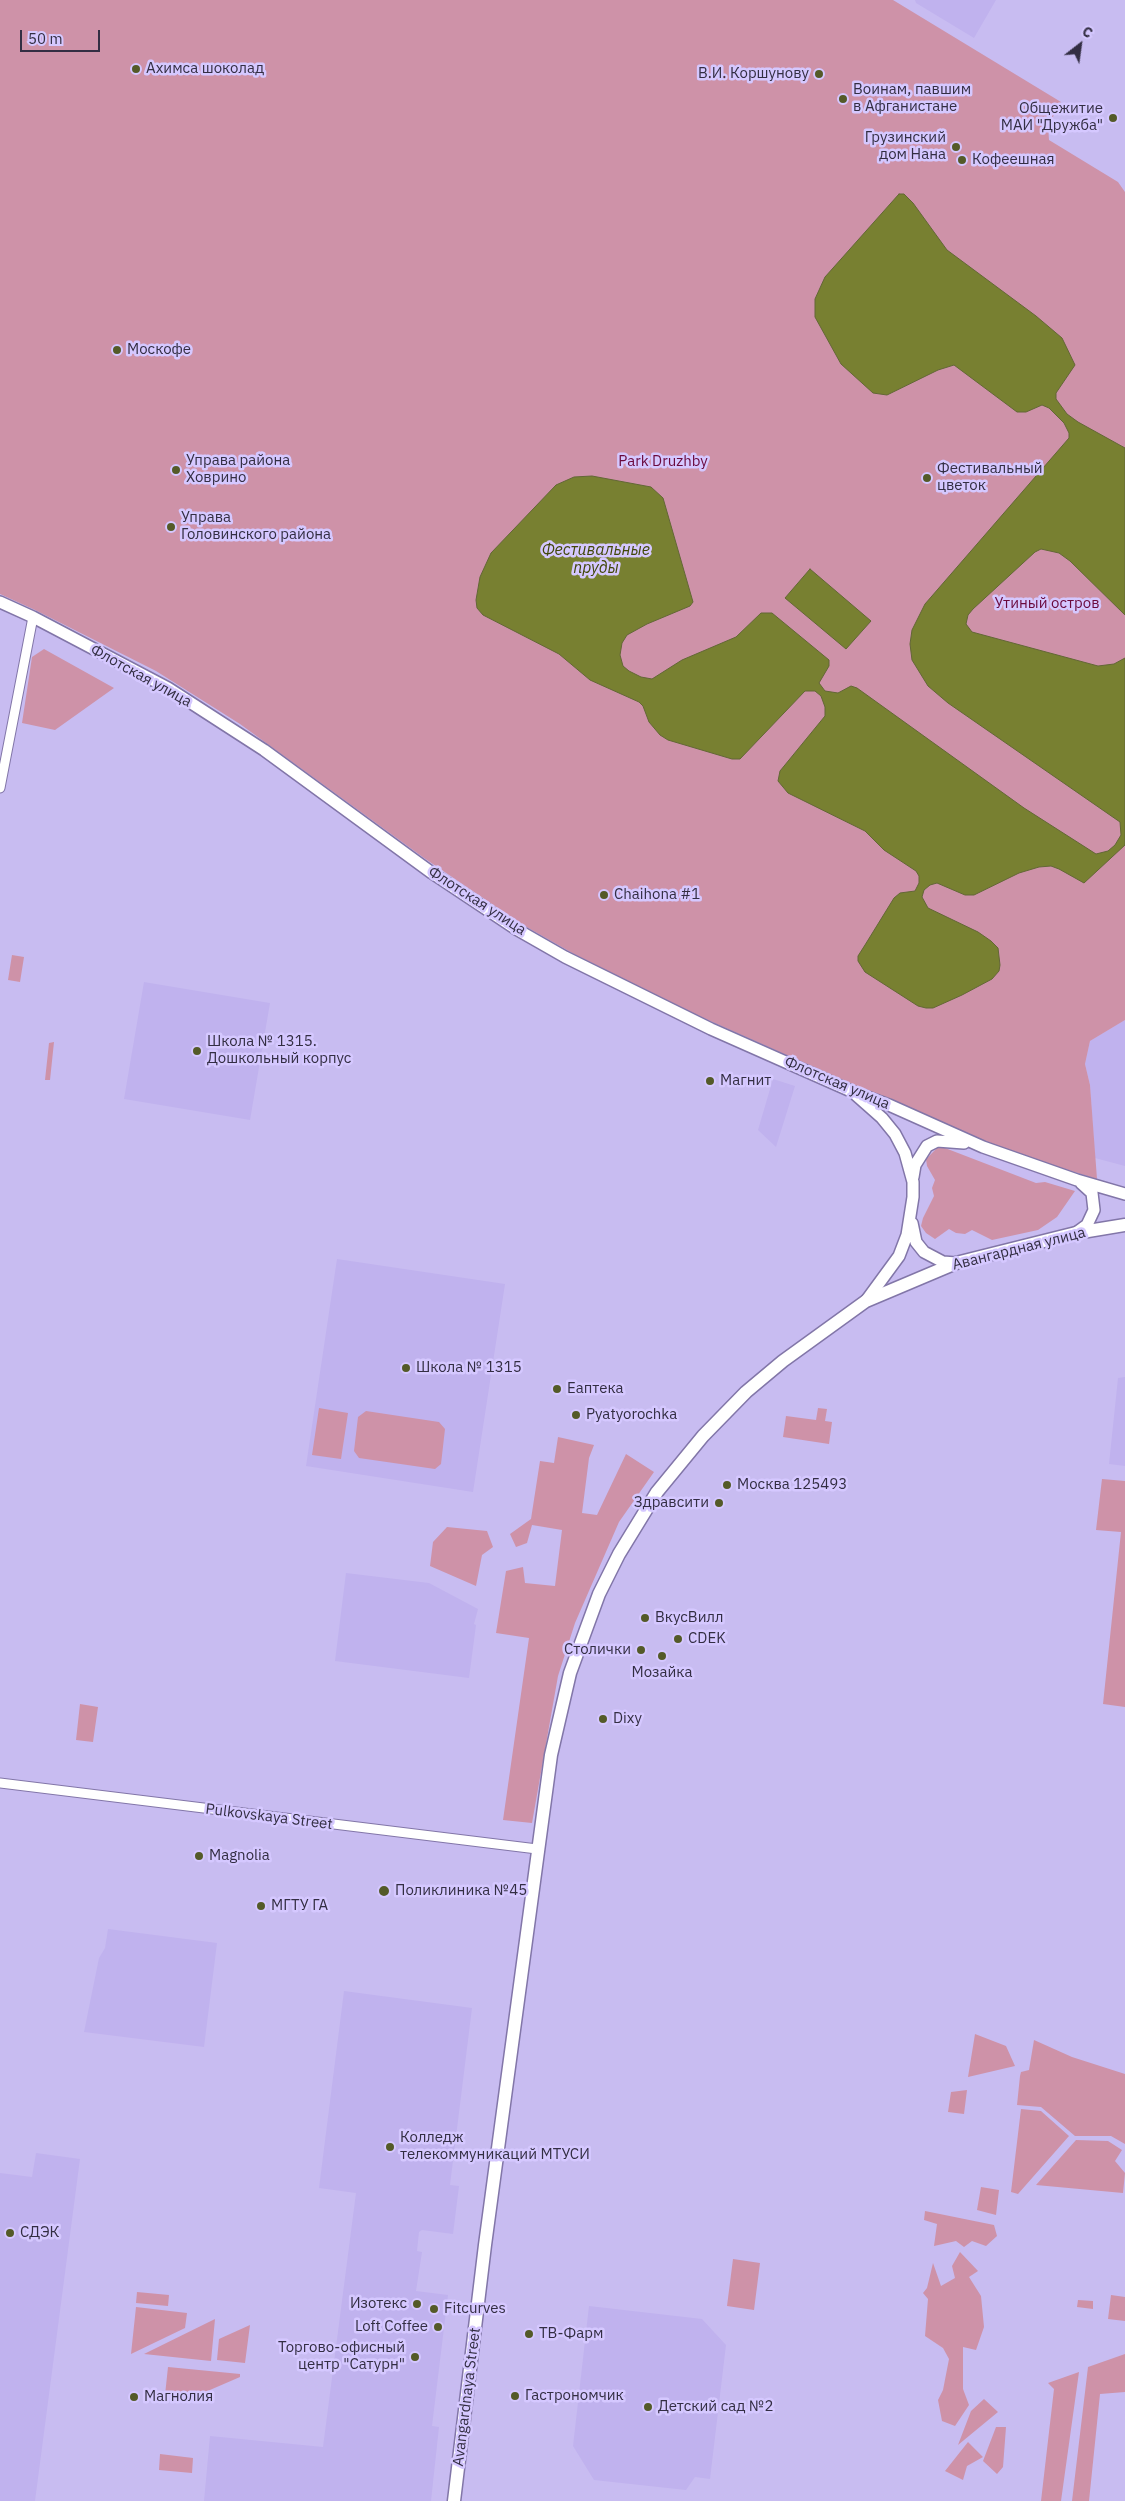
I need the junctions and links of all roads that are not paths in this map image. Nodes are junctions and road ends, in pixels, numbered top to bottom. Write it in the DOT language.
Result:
graph roads {
  1 [pos="0,602"];
  2 [pos="32,616"];
  3 [pos="0,788"];
  4 [pos="851,1091"];
  5 [pos="983,1147"];
  6 [pos="1077,1180"];
  7 [pos="913,1182"];
  8 [pos="1125,1194"];
  9 [pos="912,1214"];
  10 [pos="1125,1225"];
  11 [pos="1076,1234"];
  12 [pos="956,1263"];
  13 [pos="866,1301"];
  14 [pos="0,1783"];
  15 [pos="537,1849"];
  16 [pos="454,2501"];
  1 -- 2 [label="street, Флотская улица"];
  2 -- 3 [label="street"];
  2 -- 4 [label="street, Флотская улица"];
  4 -- 5 [label="street, Флотская улица"];
  4 -- 7 [label="street"];
  5 -- 6 [label="street, Флотская улица"];
  5 -- 7 [label="street, Флотская улица"];
  6 -- 8 [label="street, Флотская улица"];
  6 -- 11 [label="street, Флотская улица"];
  7 -- 9 [label="street"];
  9 -- 12 [label="street"];
  9 -- 13 [label="street"];
  10 -- 11 [label="main road, Авангардная улица"];
  11 -- 12 [label="main road, Авангардная улица"];
  12 -- 13 [label="main road, Авангардная улица"];
  13 -- 15 [label="main road"];
  14 -- 15 [label="street, Pulkovskaya Street"];
  15 -- 16 [label="main road"];
}
